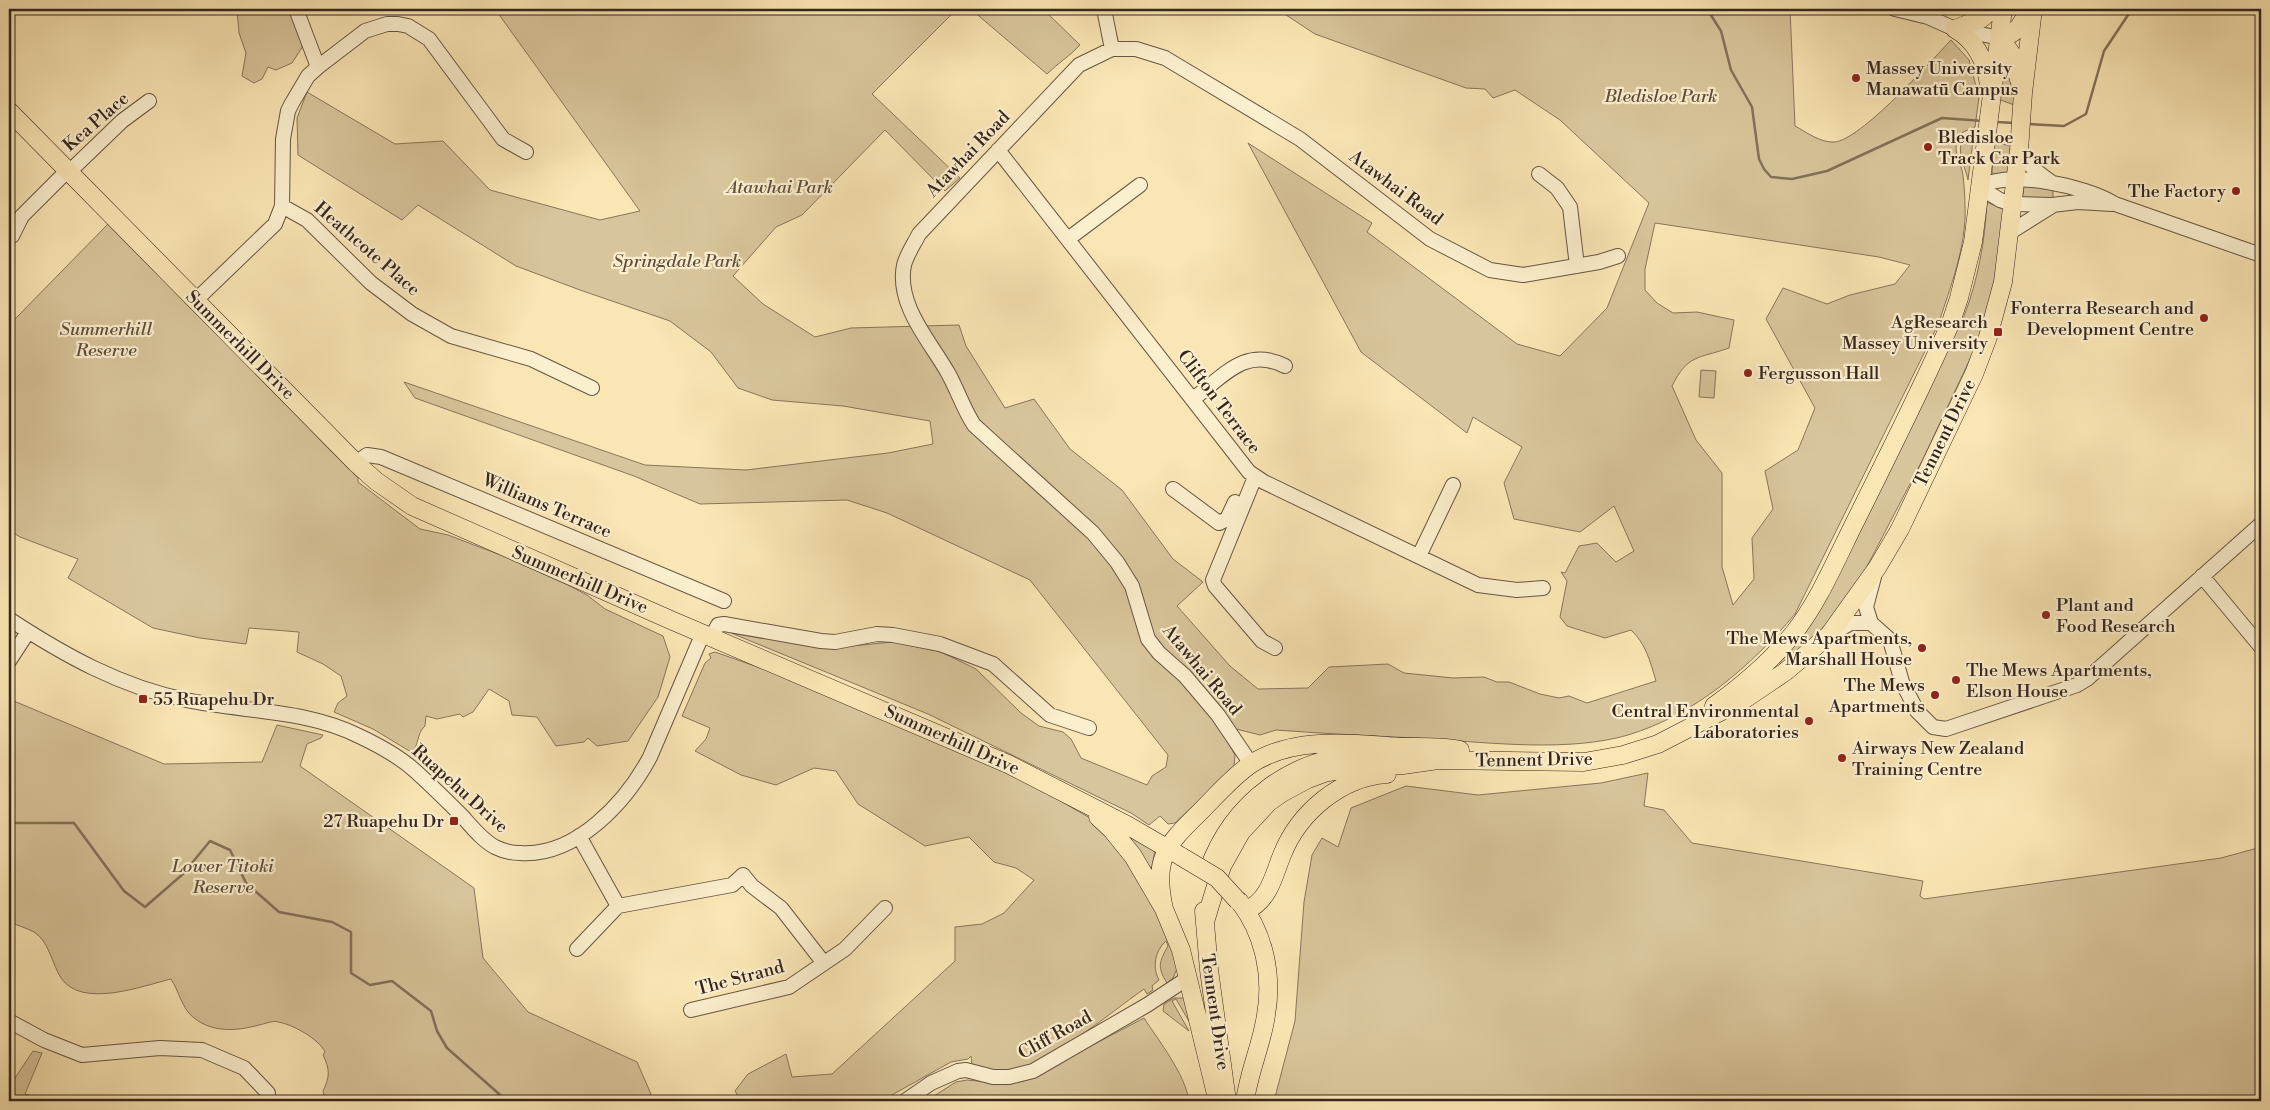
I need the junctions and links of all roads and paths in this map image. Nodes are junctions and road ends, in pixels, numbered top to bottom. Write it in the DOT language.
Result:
graph roads {
  1 [pos="296,9"];
  2 [pos="1104,9"];
  3 [pos="1895,9"];
  4 [pos="1992,9"];
  5 [pos="2003,9"];
  6 [pos="2031,9"];
  7 [pos="1955,29"];
  8 [pos="2000,38"];
  9 [pos="1112,49"];
  10 [pos="318,67"];
  11 [pos="1991,98"];
  12 [pos="2023,100"];
  13 [pos="150,101"];
  14 [pos="9,111"];
  15 [pos="2019,148"];
  16 [pos="998,150"];
  17 [pos="526,152"];
  18 [pos="68,171"];
  19 [pos="1538,174"];
  20 [pos="2016,180"];
  21 [pos="2051,182"];
  22 [pos="1140,185"];
  23 [pos="1979,187"];
  24 [pos="2013,204"];
  25 [pos="2115,204"];
  26 [pos="2052,205"];
  27 [pos="282,206"];
  28 [pos="2009,234"];
  29 [pos="12,236"];
  30 [pos="1068,239"];
  31 [pos="2261,255"];
  32 [pos="1618,256"];
  33 [pos="1577,266"];
  34 [pos="196,300"];
  35 [pos="1284,366"];
  36 [pos="592,388"];
  37 [pos="1193,399"];
  38 [pos="356,463"];
  39 [pos="1252,474"];
  40 [pos="1453,485"];
  41 [pos="1173,489"];
  42 [pos="2261,524"];
  43 [pos="1419,556"];
  44 [pos="1877,568"];
  45 [pos="2202,576"];
  46 [pos="1543,588"];
  47 [pos="724,601"];
  48 [pos="9,619"];
  49 [pos="1871,623"];
  50 [pos="28,632"];
  51 [pos="707,634"];
  52 [pos="1829,635"];
  53 [pos="1275,648"];
  54 [pos="2261,648"];
  55 [pos="9,661"];
  56 [pos="1089,728"];
  57 [pos="1658,744"];
  58 [pos="1524,762"];
  59 [pos="1251,764"];
  60 [pos="1075,798"];
  61 [pos="579,836"];
  62 [pos="1167,848"];
  63 [pos="618,906"];
  64 [pos="1242,906"];
  65 [pos="885,908"];
  66 [pos="1164,909"];
  67 [pos="577,949"];
  68 [pos="823,962"];
  69 [pos="1188,978"];
  70 [pos="691,1010"];
  71 [pos="9,1021"];
  72 [pos="268,1093"];
  73 [pos="905,1101"];
  74 [pos="1218,1101"];
  75 [pos="1227,1101"];
  76 [pos="1245,1101"];
  1 -- 10 [label="street"];
  2 -- 9 [label="street"];
  3 -- 7 [label="street"];
  4 -- 7 [label="main road"];
  5 -- 8 [label="main road, Tennent Drive"];
  6 -- 8 [label="main road"];
  6 -- 12 [label="main road, Tennent Drive"];
  7 -- 8 [label="street"];
  7 -- 11 [label="main road"];
  8 -- 11 [label="main road, Tennent Drive"];
  8 -- 12 [label="main road"];
  9 -- 16 [label="street, Atawhai Road"];
  9 -- 33 [label="street, Atawhai Road"];
  10 -- 17 [label="street"];
  10 -- 27 [label="street"];
  11 -- 23 [label="main road, Tennent Drive"];
  12 -- 15 [label="main road, Tennent Drive"];
  13 -- 18 [label="street, Kea Place"];
  14 -- 18 [label="main road, Summerhill Drive"];
  15 -- 20 [label="main road, Tennent Drive"];
  15 -- 21 [label="street"];
  16 -- 30 [label="street, Clifton Terrace"];
  16 -- 59 [label="street, Atawhai Road"];
  18 -- 29 [label="street, Kea Place"];
  18 -- 34 [label="main road, Summerhill Drive"];
  19 -- 33 [label="street"];
  20 -- 21 [label="street"];
  20 -- 23 [label="street"];
  20 -- 24 [label="main road, Tennent Drive"];
  21 -- 25 [label="street"];
  22 -- 30 [label="street"];
  23 -- 24 [label="street"];
  23 -- 57 [label="main road, Tennent Drive"];
  24 -- 26 [label="street"];
  24 -- 28 [label="main road, Tennent Drive"];
  25 -- 26 [label="street"];
  25 -- 31 [label="street"];
  26 -- 28 [label="street"];
  27 -- 34 [label="street"];
  27 -- 36 [label="street, Heathcote Place"];
  28 -- 44 [label="main road, Tennent Drive"];
  30 -- 37 [label="street, Clifton Terrace"];
  32 -- 33 [label="street, Atawhai Road"];
  34 -- 38 [label="main road, Summerhill Drive"];
  35 -- 37 [label="street"];
  37 -- 39 [label="street, Clifton Terrace"];
  38 -- 47 [label="street, Williams Terrace"];
  38 -- 51 [label="main road, Summerhill Drive"];
  39 -- 41 [label="street"];
  39 -- 43 [label="street, Clifton Terrace"];
  39 -- 53 [label="street"];
  40 -- 43 [label="street"];
  42 -- 45 [label="street"];
  43 -- 46 [label="street, Clifton Terrace"];
  44 -- 49 [label="street"];
  44 -- 52 [label="main road, Tennent Drive"];
  45 -- 49 [label="street"];
  45 -- 54 [label="street"];
  48 -- 50 [label="street, Ruapehu Drive"];
  49 -- 52 [label="street"];
  50 -- 55 [label="street"];
  50 -- 61 [label="street, Ruapehu Drive"];
  51 -- 56 [label="street"];
  51 -- 60 [label="main road, Summerhill Drive"];
  51 -- 61 [label="street, Ruapehu Drive"];
  52 -- 57 [label="main road, Tennent Drive"];
  57 -- 58 [label="main road, Tennent Drive"];
  58 -- 59 [label="main road"];
  58 -- 64 [label="main road"];
  58 -- 75 [label="main road, Tennent Drive"];
  59 -- 62 [label="main road"];
  60 -- 62 [label="main road, Summerhill Drive"];
  60 -- 66 [label="main road"];
  61 -- 63 [label="street"];
  62 -- 64 [label="main road, Summerhill Drive, bridge"];
  62 -- 66 [label="main road"];
  63 -- 67 [label="street"];
  63 -- 68 [label="street"];
  64 -- 76 [label="main road, Summerhill Drive"];
  65 -- 68 [label="street, The Strand"];
  66 -- 69 [label="main road"];
  68 -- 70 [label="street, The Strand"];
  69 -- 73 [label="street, Cliff Road"];
  69 -- 74 [label="main road"];
  71 -- 72 [label="street"];
}
